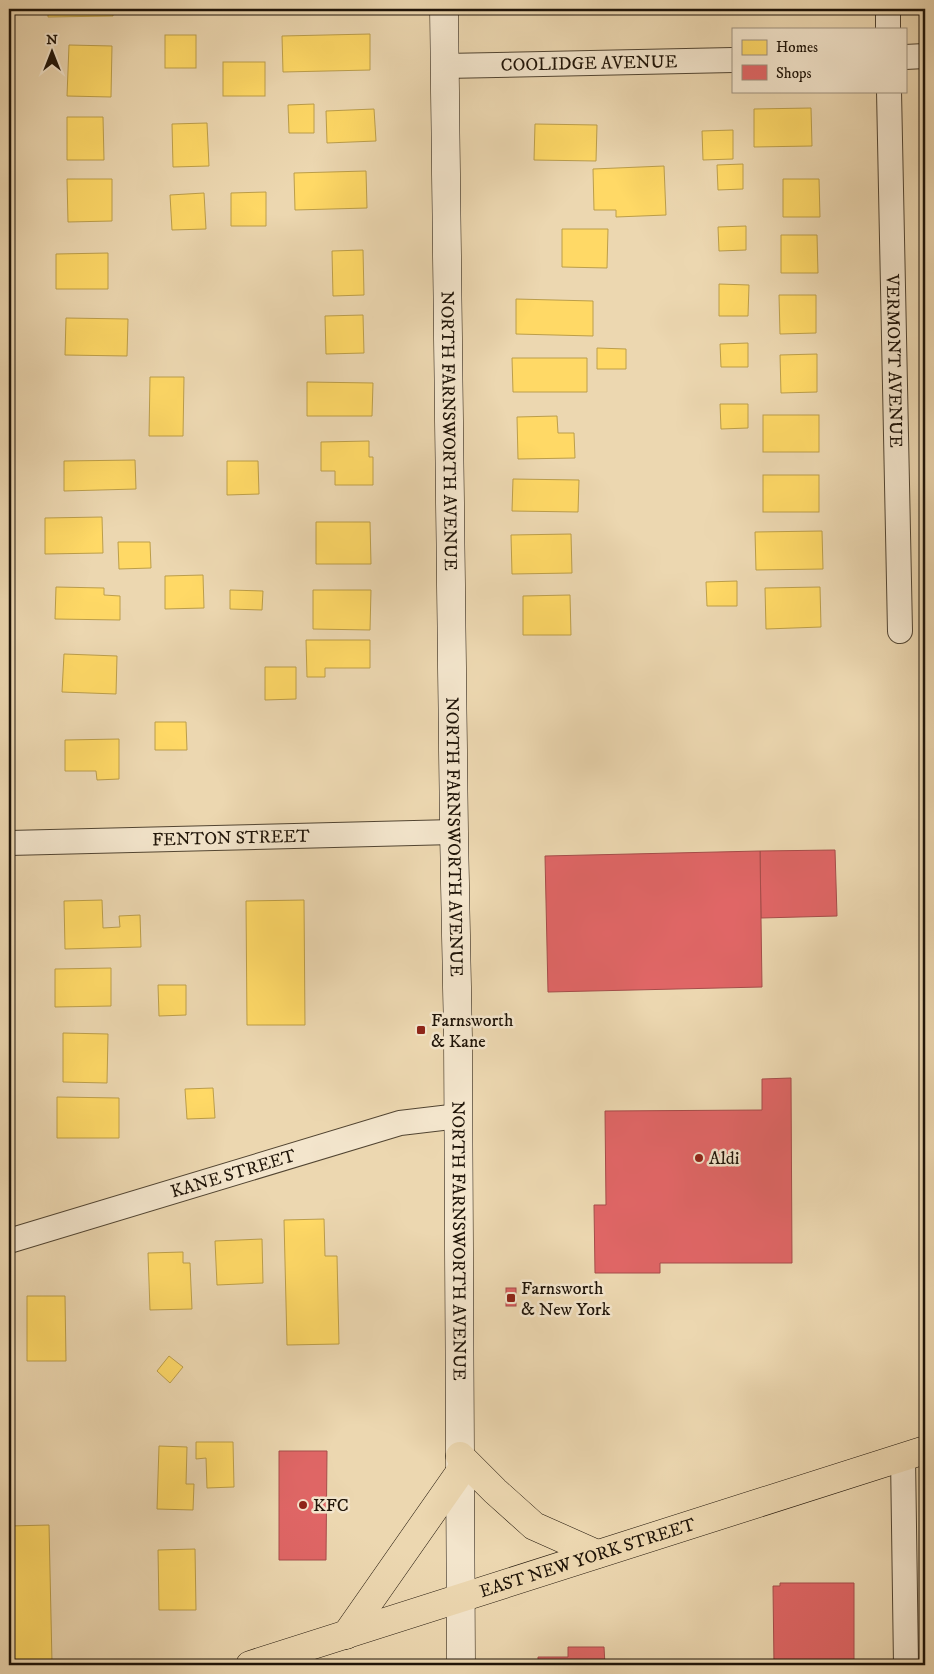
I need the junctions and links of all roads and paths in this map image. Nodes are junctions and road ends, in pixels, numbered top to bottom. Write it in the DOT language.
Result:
graph roads {
  1 [pos="444,9"];
  2 [pos="888,9"];
  3 [pos="888,28"];
  4 [pos="925,56"];
  5 [pos="906,57"];
  6 [pos="732,60"];
  7 [pos="444,66"];
  8 [pos="889,92"];
  9 [pos="900,631"];
  10 [pos="454,832"];
  11 [pos="9,844"];
  12 [pos="459,1116"];
  13 [pos="9,1242"];
  14 [pos="914,1454"];
  15 [pos="460,1464"];
  16 [pos="597,1554"];
  17 [pos="461,1598"];
  18 [pos="346,1635"];
  19 [pos="250,1665"];
  20 [pos="462,1665"];
  21 [pos="906,1665"];
  1 -- 7 [label="main road, NORTH FARNSWORTH AVENUE"];
  2 -- 3 [label="street"];
  4 -- 5 [label="street"];
  6 -- 7 [label="street, COOLIDGE AVENUE"];
  7 -- 10 [label="main road, NORTH FARNSWORTH AVENUE"];
  8 -- 9 [label="street, VERMONT AVENUE"];
  10 -- 11 [label="street, FENTON STREET"];
  10 -- 12 [label="main road, NORTH FARNSWORTH AVENUE"];
  12 -- 13 [label="street, KANE STREET"];
  12 -- 15 [label="main road, NORTH FARNSWORTH AVENUE"];
  14 -- 16 [label="main road, EAST NEW YORK STREET"];
  14 -- 21 [label="street"];
  15 -- 16 [label="main road"];
  15 -- 17 [label="main road, NORTH FARNSWORTH AVENUE"];
  15 -- 18 [label="main road"];
  16 -- 17 [label="main road, EAST NEW YORK STREET"];
  17 -- 18 [label="main road, EAST NEW YORK STREET"];
  17 -- 20 [label="main road, NORTH FARNSWORTH AVENUE"];
  18 -- 19 [label="main road, EAST NEW YORK STREET"];
}
